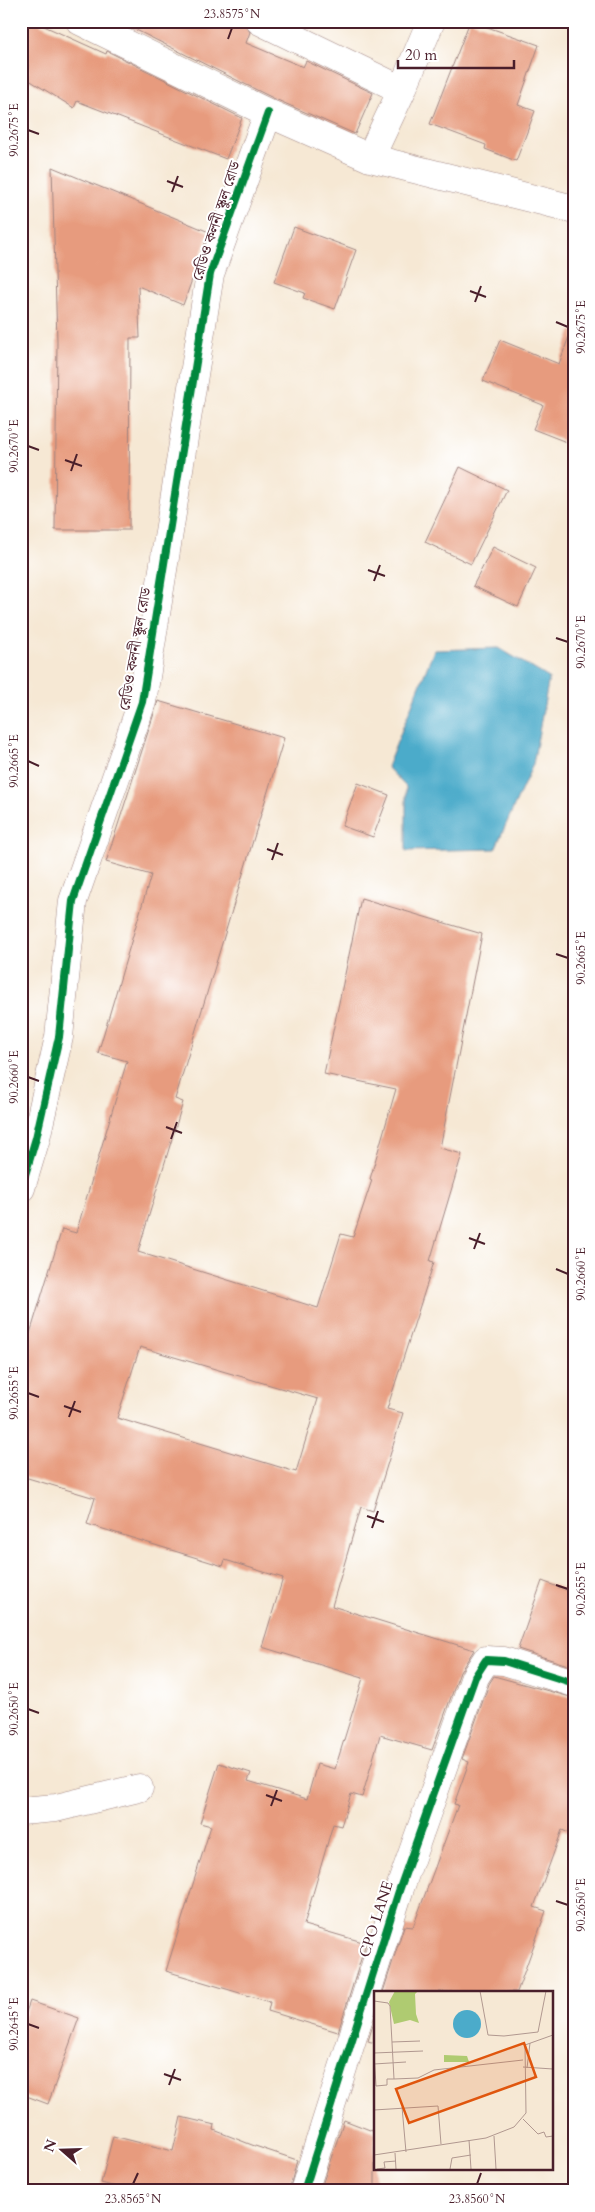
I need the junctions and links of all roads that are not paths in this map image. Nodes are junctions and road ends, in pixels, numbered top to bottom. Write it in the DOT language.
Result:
graph roads {
  1 [pos="80,21"];
  2 [pos="260,21"];
  3 [pos="431,21"];
  4 [pos="402,90"];
  5 [pos="268,114"];
  6 [pos="370,158"];
  7 [pos="574,209"];
  8 [pos="21,1188"];
  9 [pos="574,1683"];
  10 [pos="139,1788"];
  11 [pos="21,1811"];
  12 [pos="304,2191"];
  1 -- 5 [label="street"];
  2 -- 4 [label="street"];
  3 -- 4 [label="street"];
  4 -- 6 [label="street"];
  5 -- 6 [label="street"];
  5 -- 8 [label="street, রেডিও কলনী স্কুল রোড"];
  6 -- 7 [label="street"];
  9 -- 12 [label="street, CPO LANE"];
  10 -- 11 [label="street"];
}
